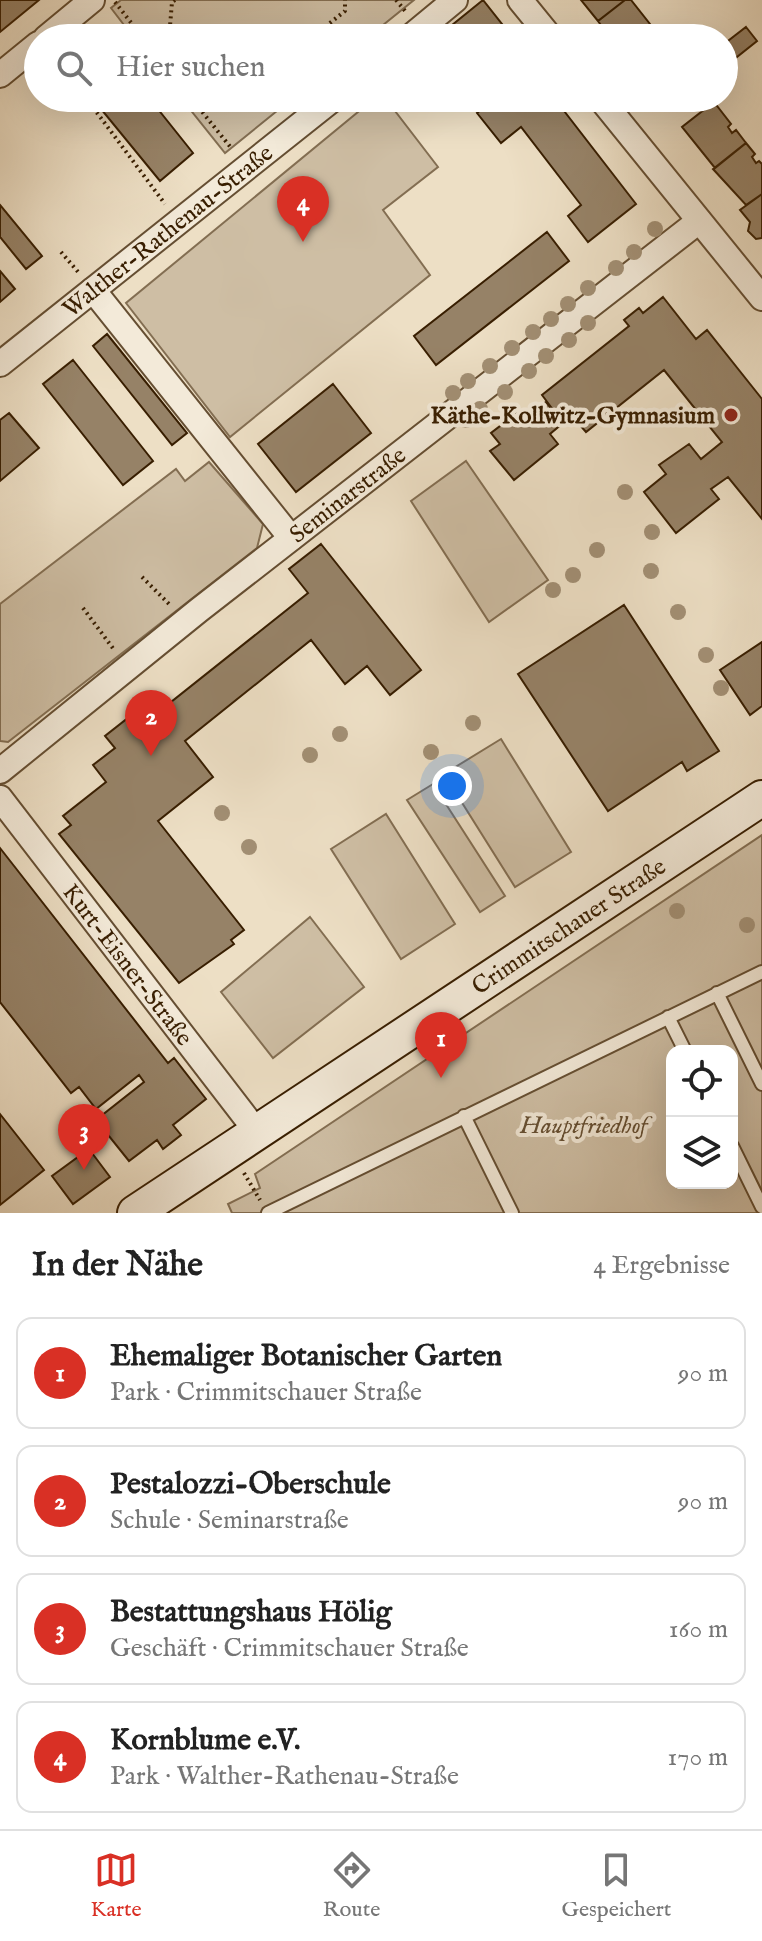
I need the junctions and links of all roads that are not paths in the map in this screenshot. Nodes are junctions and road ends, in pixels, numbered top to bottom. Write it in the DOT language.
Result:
graph roads {
  1 [pos="92,0"];
  2 [pos="455,0"];
  3 [pos="520,0"];
  4 [pos="63,24"];
  5 [pos="426,24"];
  6 [pos="540,24"];
  7 [pos="24,55"];
  8 [pos="0,75"];
  9 [pos="317,112"];
  10 [pos="611,112"];
  11 [pos="699,221"];
  12 [pos="757,287"];
  13 [pos="93,290"];
  14 [pos="0,364"];
  15 [pos="291,538"];
  16 [pos="0,771"];
  17 [pos="0,798"];
  18 [pos="762,798"];
  19 [pos="762,972"];
  20 [pos="717,993"];
  21 [pos="668,1017"];
  22 [pos="682,1045"];
  23 [pos="762,1084"];
  24 [pos="464,1116"];
  25 [pos="243,1141"];
  26 [pos="738,1158"];
  27 [pos="762,1207"];
  28 [pos="264,1208"];
  29 [pos="135,1213"];
  30 [pos="512,1213"];
  1 -- 4 [label="street"];
  2 -- 5 [label="street"];
  3 -- 6 [label="street"];
  7 -- 8 [label="street"];
  9 -- 13 [label="street, Walther-Rathenau-Straße"];
  10 -- 11 [label="street"];
  11 -- 12 [label="street"];
  11 -- 15 [label="street, Seminarstraße"];
  13 -- 14 [label="street, Walther-Rathenau-Straße"];
  13 -- 15 [label="street"];
  15 -- 16 [label="street, Seminarstraße"];
  17 -- 25 [label="street, Kurt-Eisner-Straße"];
  18 -- 25 [label="main road, Crimmitschauer Straße"];
  19 -- 20 [label="lane"];
  20 -- 21 [label="lane"];
  20 -- 23 [label="lane"];
  21 -- 22 [label="lane"];
  21 -- 24 [label="lane"];
  24 -- 28 [label="lane"];
  24 -- 30 [label="lane"];
  25 -- 29 [label="main road, Crimmitschauer Straße"];
  26 -- 27 [label="lane"];
}
